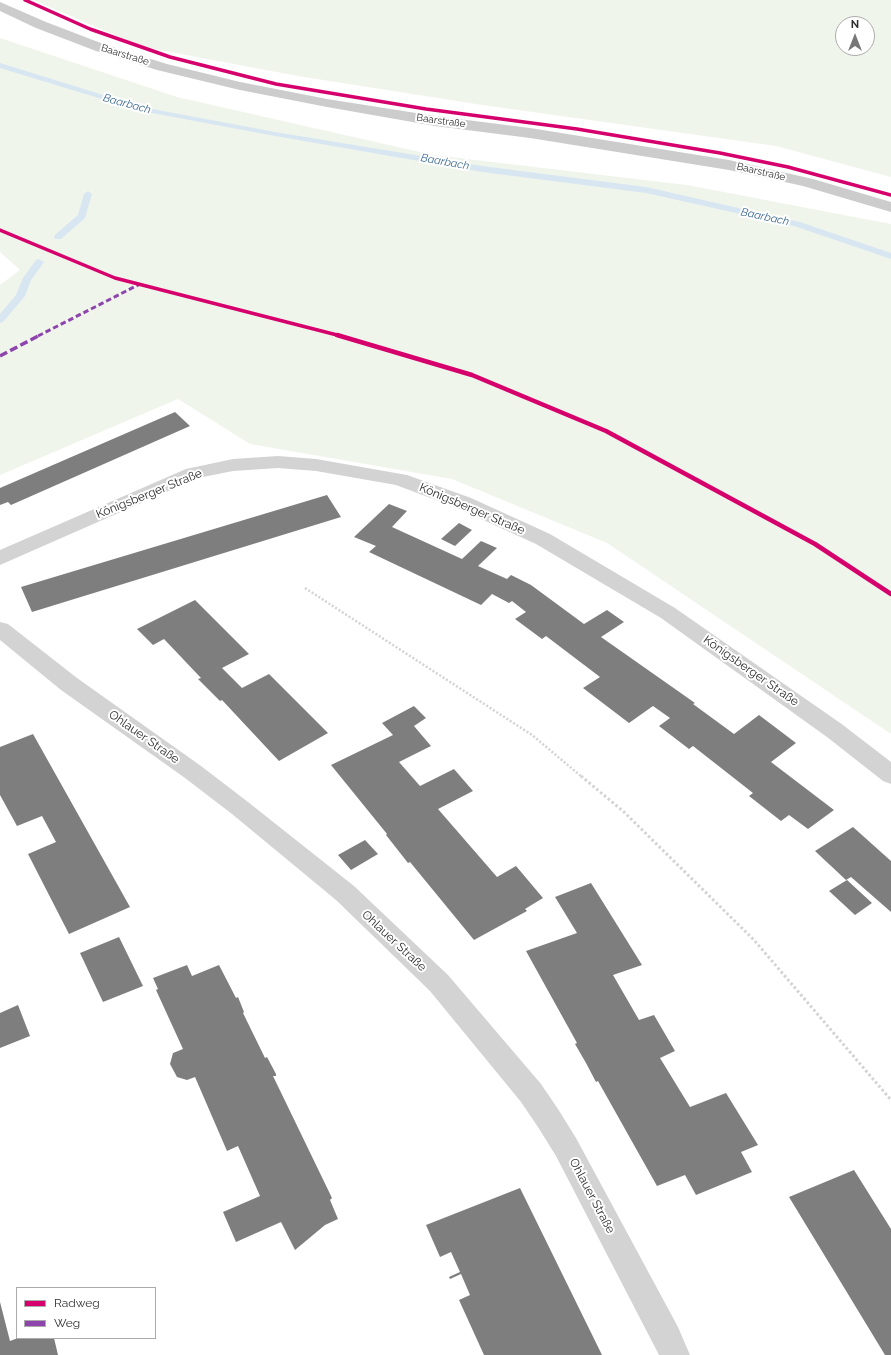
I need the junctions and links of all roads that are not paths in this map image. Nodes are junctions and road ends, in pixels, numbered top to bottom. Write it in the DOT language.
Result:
graph roads {
  1 [pos="0,6"];
  2 [pos="891,207"];
  3 [pos="0,558"];
  4 [pos="0,629"];
  5 [pos="891,775"];
  6 [pos="675,1355"];
  1 -- 2 [label="main road, Baarstraße"];
  3 -- 5 [label="street, Königsberger Straße"];
  4 -- 6 [label="street, Ohlauer Straße"];
}
